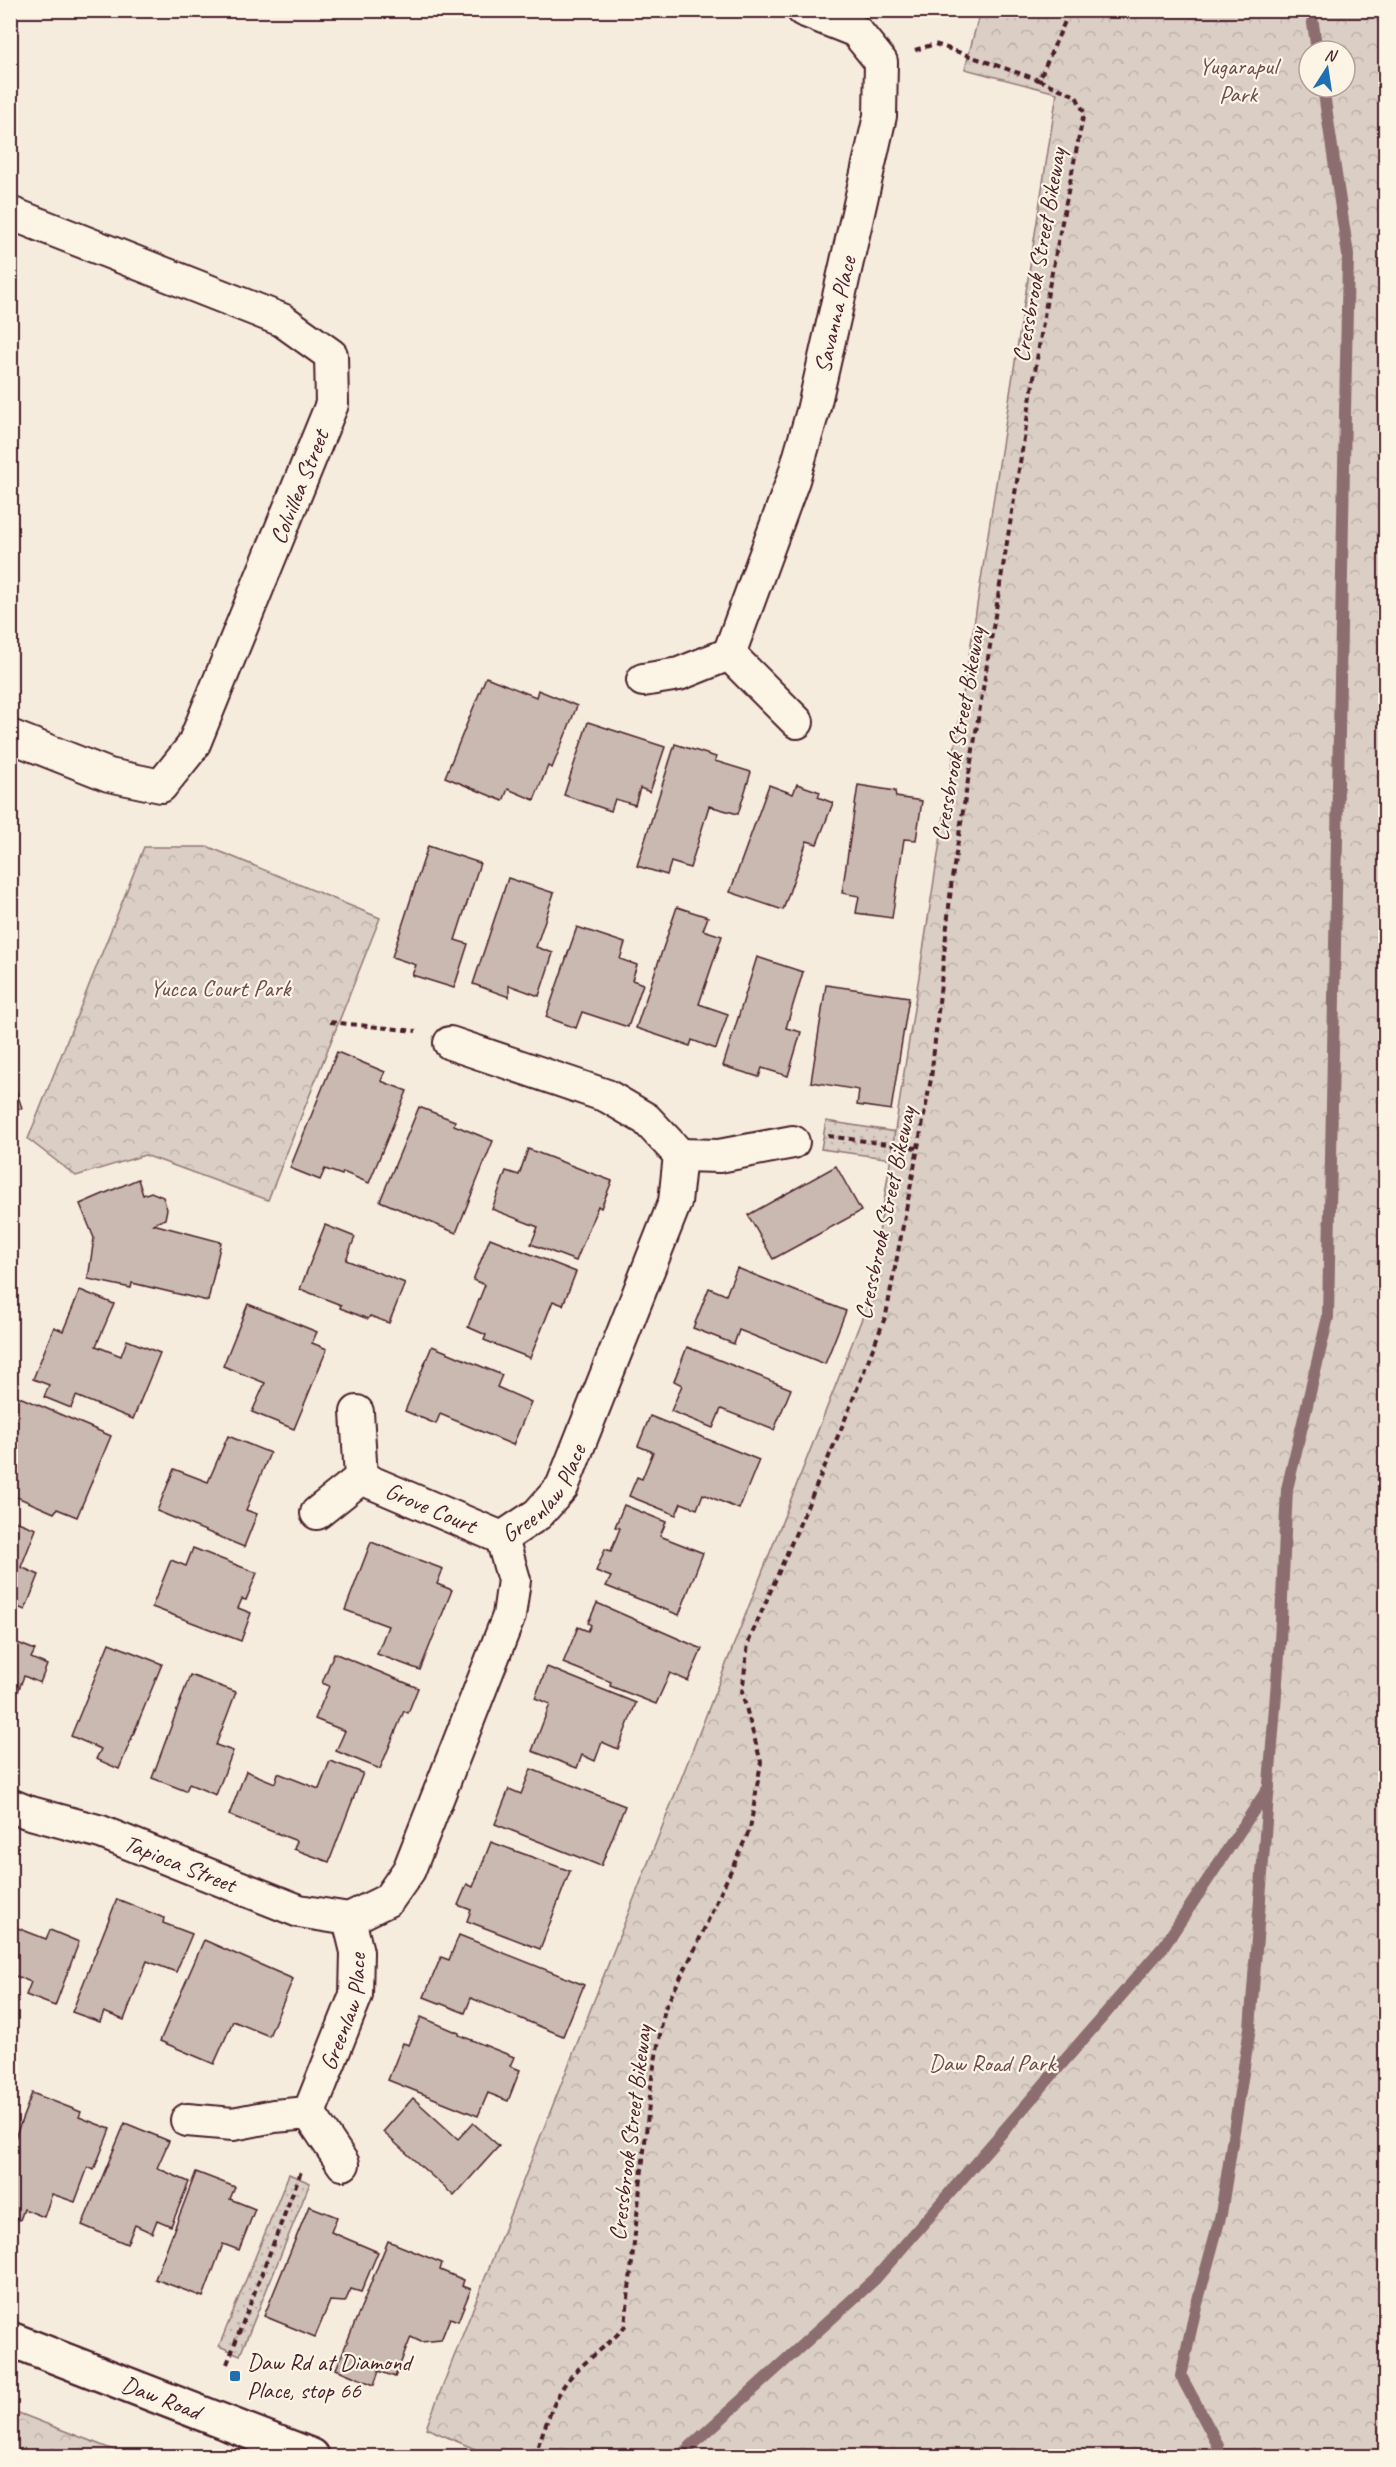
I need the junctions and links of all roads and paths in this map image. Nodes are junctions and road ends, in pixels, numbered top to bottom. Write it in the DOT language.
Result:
graph roads {
  1 [pos="803,10"];
  2 [pos="1070,10"];
  3 [pos="880,62"];
  4 [pos="1040,80"];
  5 [pos="10,213"];
  6 [pos="729,654"];
  7 [pos="643,680"];
  8 [pos="797,722"];
  9 [pos="10,736"];
  10 [pos="330,1022"];
  11 [pos="450,1042"];
  12 [pos="793,1142"];
  13 [pos="917,1148"];
  14 [pos="680,1155"];
  15 [pos="357,1412"];
  16 [pos="361,1478"];
  17 [pos="317,1513"];
  18 [pos="502,1538"];
  19 [pos="10,1805"];
  20 [pos="349,1919"];
  21 [pos="309,2114"];
  22 [pos="187,2120"];
  23 [pos="343,2164"];
  24 [pos="10,2339"];
  25 [pos="227,2364"];
  26 [pos="312,2457"];
  27 [pos="534,2457"];
  1 -- 3 [label="street"];
  2 -- 4 [label="path"];
  3 -- 4 [label="path, Cressbrook Street Bikeway"];
  3 -- 6 [label="street, Savanna Place"];
  4 -- 13 [label="path, Cressbrook Street Bikeway"];
  5 -- 9 [label="street, Colvillea Street"];
  6 -- 7 [label="street"];
  6 -- 8 [label="street"];
  10 -- 11 [label="path"];
  11 -- 14 [label="street"];
  12 -- 13 [label="path"];
  12 -- 14 [label="street"];
  13 -- 27 [label="path, Cressbrook Street Bikeway"];
  14 -- 18 [label="street, Greenlaw Place"];
  15 -- 16 [label="street, Grove Court"];
  16 -- 17 [label="street, Grove Court"];
  16 -- 18 [label="street, Grove Court"];
  18 -- 20 [label="street, Greenlaw Place"];
  19 -- 20 [label="street, Tapioca Street"];
  20 -- 21 [label="street, Greenlaw Place"];
  21 -- 22 [label="street"];
  21 -- 23 [label="street"];
  21 -- 25 [label="path"];
  24 -- 26 [label="street, Daw Road"];
}
